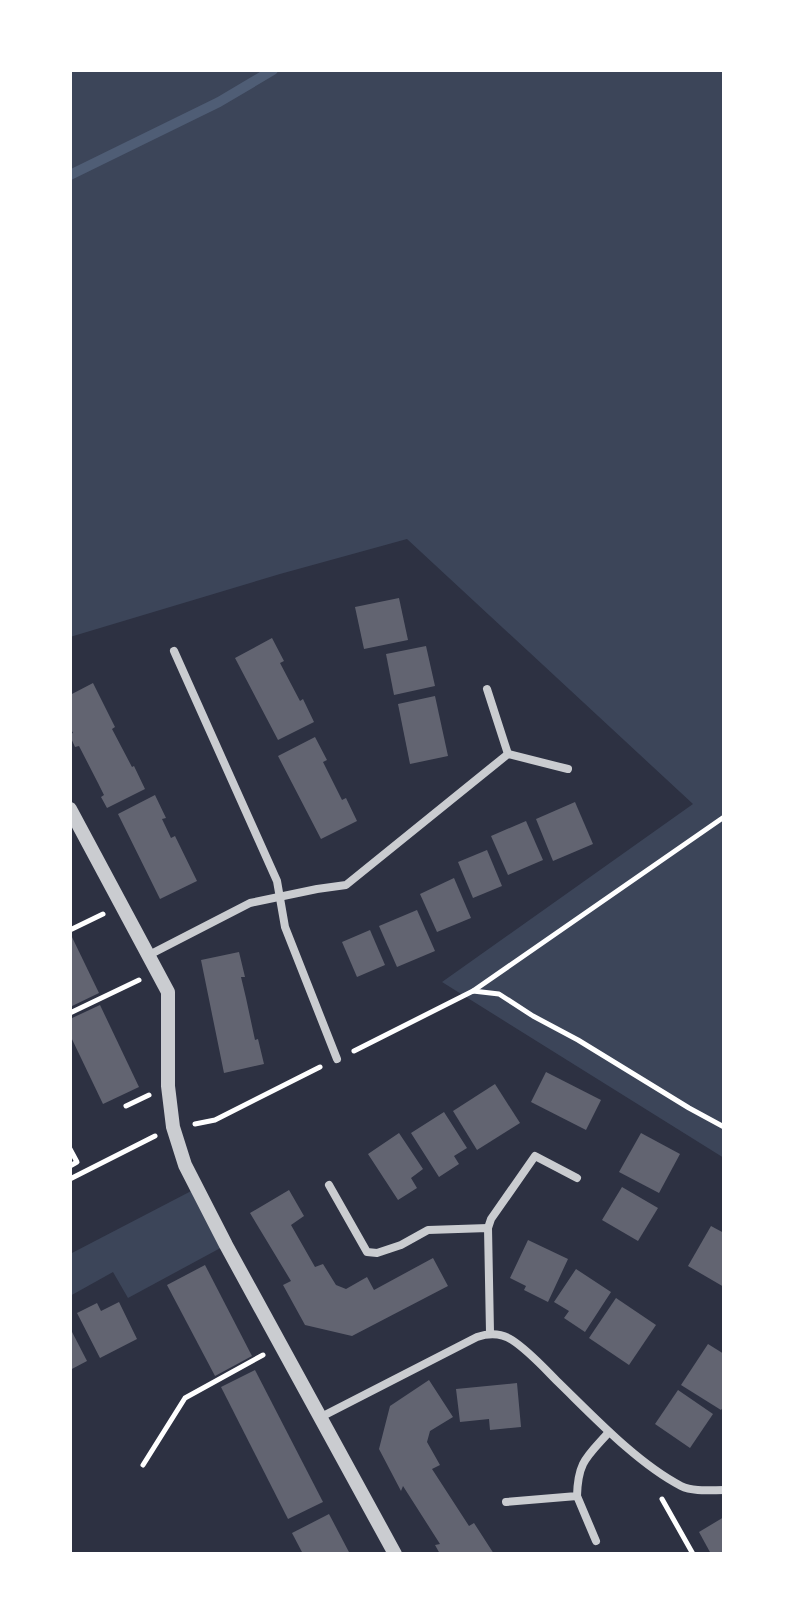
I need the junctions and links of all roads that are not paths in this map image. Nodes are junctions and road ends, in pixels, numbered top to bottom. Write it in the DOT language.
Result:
graph roads {
  1 [pos="174,651"];
  2 [pos="487,689"];
  3 [pos="508,754"];
  4 [pos="568,769"];
  5 [pos="70,809"];
  6 [pos="279,897"];
  7 [pos="149,955"];
  8 [pos="337,1059"];
  9 [pos="577,1178"];
  10 [pos="329,1185"];
  11 [pos="488,1228"];
  12 [pos="490,1332"];
  13 [pos="321,1417"];
  14 [pos="609,1432"];
  15 [pos="724,1490"];
  16 [pos="577,1496"];
  17 [pos="506,1502"];
  18 [pos="596,1541"];
  19 [pos="395,1554"];
  1 -- 6 [label="street"];
  2 -- 3 [label="street"];
  3 -- 4 [label="street"];
  3 -- 6 [label="street"];
  5 -- 7 [label="street"];
  6 -- 7 [label="street"];
  6 -- 8 [label="street"];
  7 -- 13 [label="street"];
  9 -- 11 [label="street"];
  10 -- 11 [label="street"];
  11 -- 12 [label="street"];
  12 -- 13 [label="street"];
  12 -- 14 [label="street"];
  13 -- 19 [label="street"];
  14 -- 15 [label="street"];
  14 -- 16 [label="street"];
  16 -- 17 [label="street"];
  16 -- 18 [label="street"];
}
